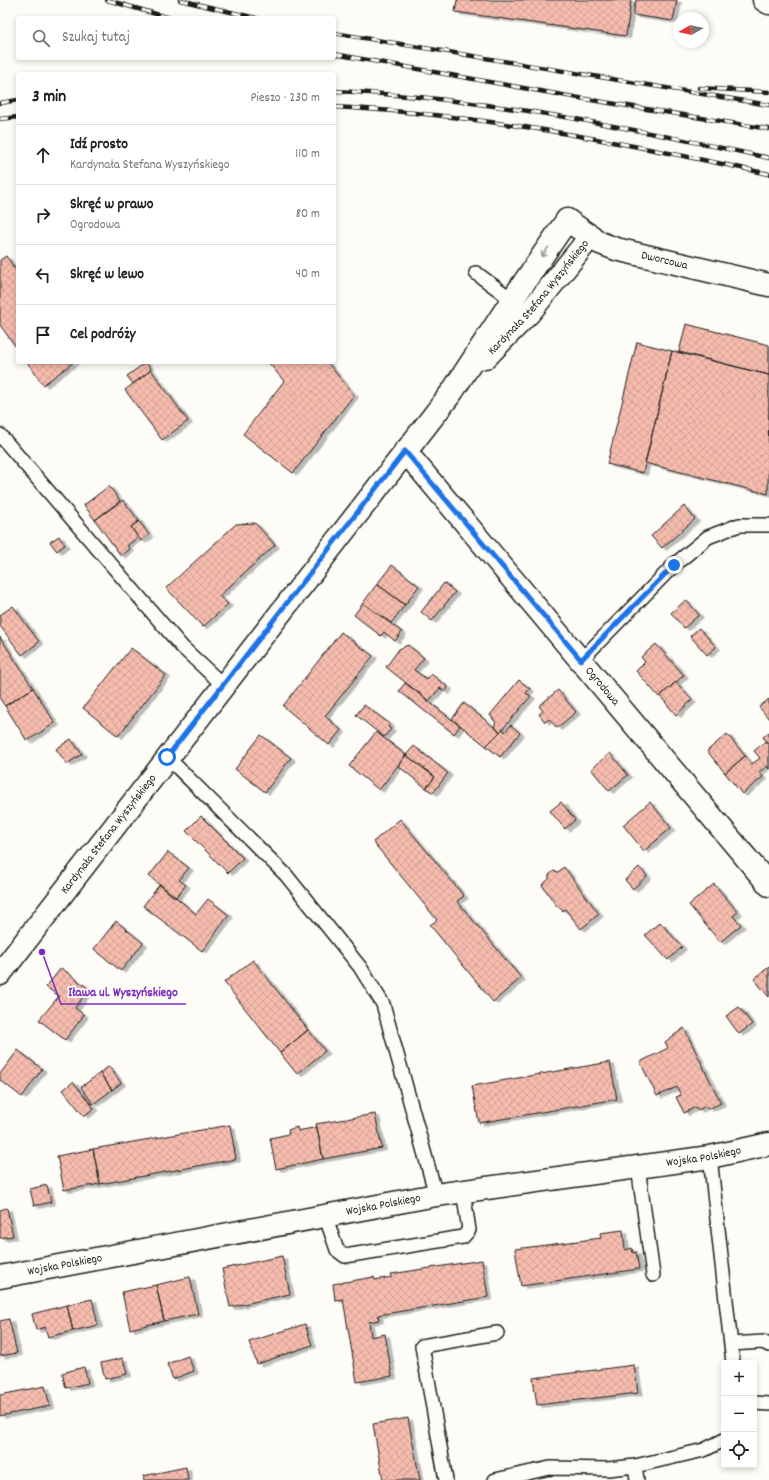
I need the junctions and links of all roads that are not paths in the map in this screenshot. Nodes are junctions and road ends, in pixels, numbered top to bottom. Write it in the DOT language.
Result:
graph roads {
  1 [pos="764,0"];
  2 [pos="769,3"];
  3 [pos="568,220"];
  4 [pos="590,236"];
  5 [pos="476,273"];
  6 [pos="769,285"];
  7 [pos="512,300"];
  8 [pos="530,312"];
  9 [pos="452,392"];
  10 [pos="0,434"];
  11 [pos="405,451"];
  12 [pos="769,525"];
  13 [pos="581,660"];
  14 [pos="224,686"];
  15 [pos="167,757"];
  16 [pos="769,885"];
  17 [pos="0,974"];
  18 [pos="769,1144"];
  19 [pos="710,1156"];
  20 [pos="638,1167"];
  21 [pos="463,1191"];
  22 [pos="436,1195"];
  23 [pos="325,1215"];
  24 [pos="653,1275"];
  25 [pos="0,1277"];
  26 [pos="496,1333"];
  27 [pos="731,1344"];
  28 [pos="769,1345"];
  29 [pos="733,1360"];
  30 [pos="757,1403"];
  31 [pos="769,1404"];
  32 [pos="721,1442"];
  33 [pos="635,1466"];
  34 [pos="446,1480"];
  35 [pos="495,1480"];
  36 [pos="637,1480"];
  1 -- 2 [label="street"];
  3 -- 4 [label="street, Dworcowa"];
  3 -- 7 [label="street, Kardynała Stefana Wyszyńskiego, one-way"];
  4 -- 6 [label="street, Dworcowa"];
  4 -- 8 [label="street, Kardynała Stefana Wyszyńskiego"];
  5 -- 7 [label="lane"];
  7 -- 8 [label="lane"];
  7 -- 9 [label="street, Kardynała Stefana Wyszyńskiego"];
  8 -- 9 [label="street, Kardynała Stefana Wyszyńskiego"];
  9 -- 11 [label="street, Kardynała Stefana Wyszyńskiego"];
  10 -- 14 [label="lane"];
  11 -- 13 [label="street, Ogrodowa"];
  11 -- 14 [label="street, Kardynała Stefana Wyszyńskiego"];
  12 -- 13 [label="lane"];
  13 -- 16 [label="street, Ogrodowa"];
  14 -- 15 [label="street, Kardynała Stefana Wyszyńskiego"];
  15 -- 17 [label="street, Kardynała Stefana Wyszyńskiego"];
  15 -- 22 [label="lane"];
  18 -- 19 [label="street, Wojska Polskiego"];
  19 -- 20 [label="street, Wojska Polskiego"];
  19 -- 27 [label="lane"];
  20 -- 21 [label="street, Wojska Polskiego"];
  20 -- 24 [label="lane"];
  21 -- 22 [label="street, Wojska Polskiego"];
  21 -- 23 [label="lane"];
  22 -- 23 [label="street, Wojska Polskiego"];
  23 -- 25 [label="street, Wojska Polskiego"];
  26 -- 34 [label="lane"];
  27 -- 28 [label="lane"];
  27 -- 29 [label="lane"];
  30 -- 31 [label="lane"];
  32 -- 33 [label="lane"];
  33 -- 35 [label="lane"];
  33 -- 36 [label="lane"];
}
